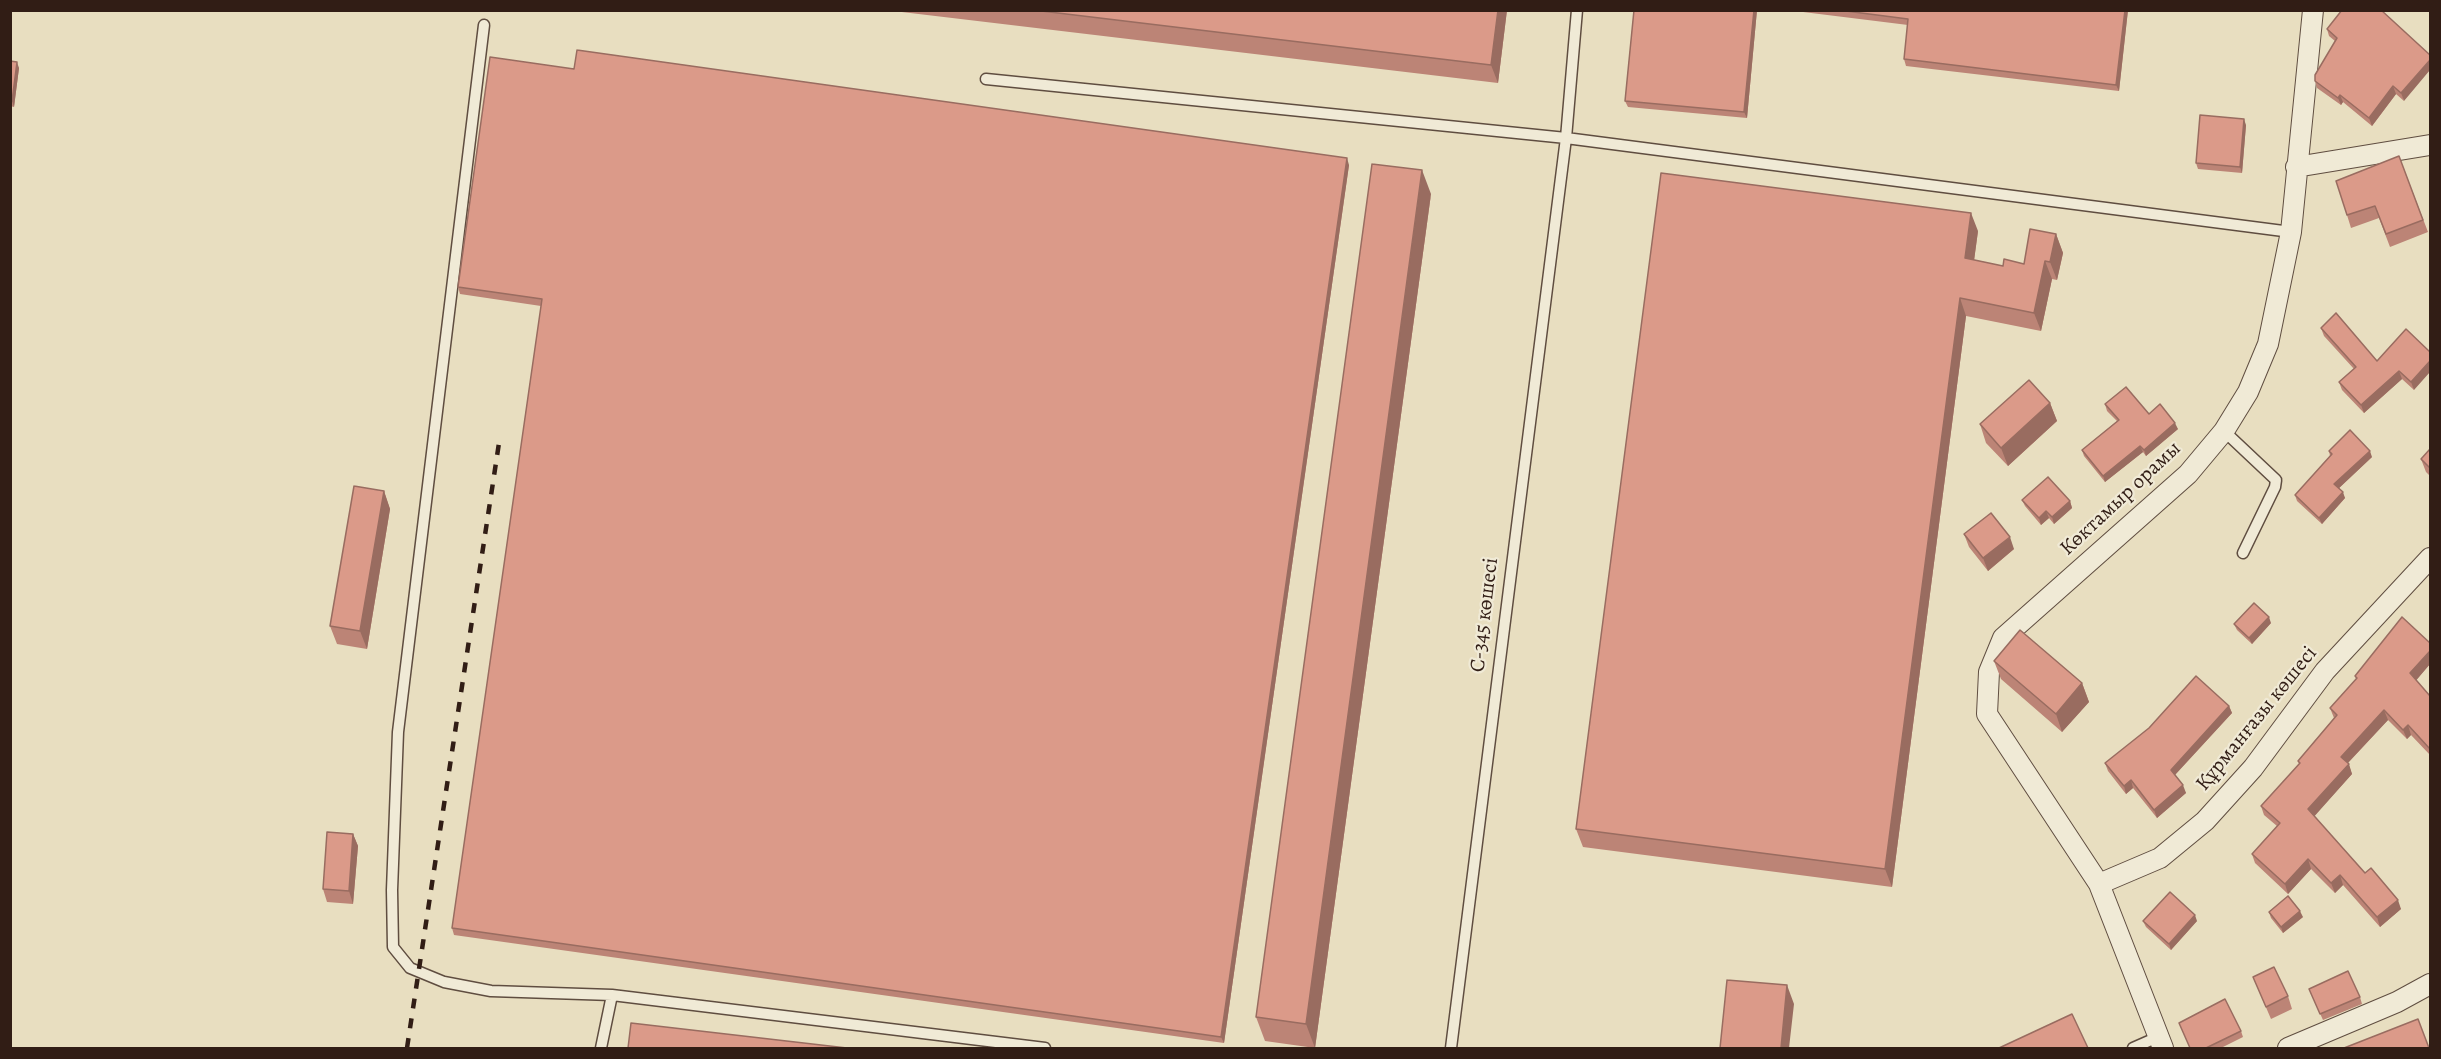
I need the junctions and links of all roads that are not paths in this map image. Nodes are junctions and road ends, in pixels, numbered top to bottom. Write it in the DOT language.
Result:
graph roads {
  1 [pos="1577,10"];
  2 [pos="2313,10"];
  3 [pos="484,25"];
  4 [pos="986,79"];
  5 [pos="1566,138"];
  6 [pos="2430,145"];
  7 [pos="2296,167"];
  8 [pos="2291,232"];
  9 [pos="2224,430"];
  10 [pos="2243,553"];
  11 [pos="2430,558"];
  12 [pos="2098,884"];
  13 [pos="2430,984"];
  14 [pos="612,996"];
  15 [pos="2161,1043"];
  16 [pos="602,1048"];
  17 [pos="1045,1048"];
  18 [pos="1451,1048"];
  19 [pos="2133,1048"];
  20 [pos="2288,1048"];
  1 -- 5 [label="lane, С-345 көшесі"];
  2 -- 7 [label="street, Көктамыр орамы"];
  3 -- 14 [label="lane"];
  4 -- 5 [label="lane"];
  5 -- 8 [label="lane"];
  5 -- 18 [label="lane, С-345 көшесі"];
  6 -- 7 [label="street"];
  7 -- 8 [label="street, Көктамыр орамы"];
  8 -- 9 [label="street, Көктамыр орамы"];
  9 -- 10 [label="lane"];
  9 -- 12 [label="street, Көктамыр орамы"];
  11 -- 12 [label="street, Құрманғазы көшесі"];
  12 -- 15 [label="street"];
  13 -- 20 [label="street"];
  14 -- 16 [label="lane"];
  14 -- 17 [label="lane"];
  15 -- 19 [label="lane"];
}
